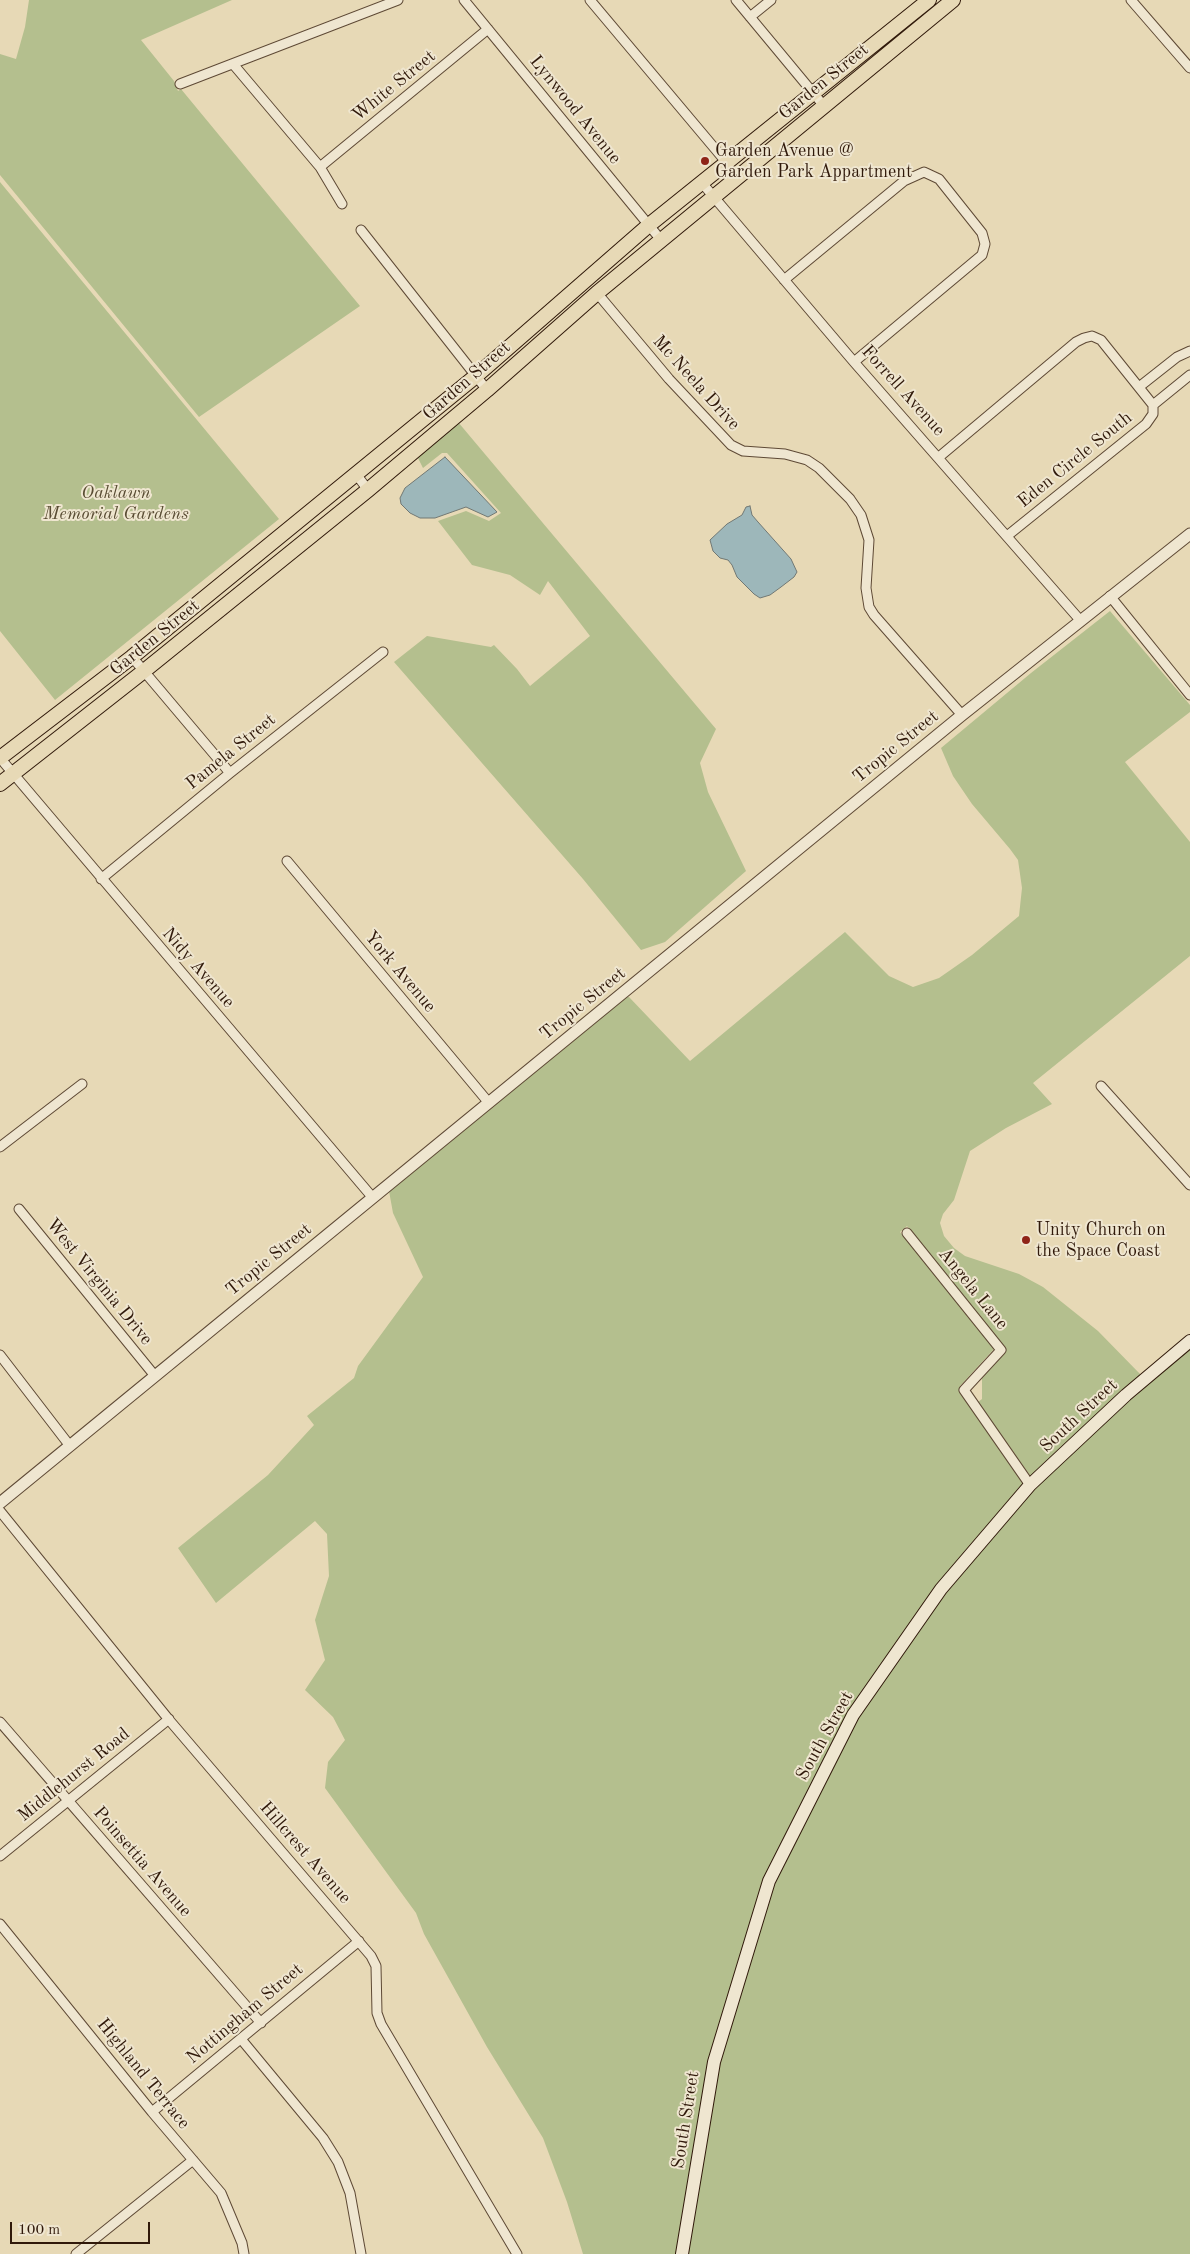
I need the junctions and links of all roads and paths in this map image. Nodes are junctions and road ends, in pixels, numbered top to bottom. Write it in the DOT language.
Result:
graph roads {
  1 [pos="398,0"];
  2 [pos="464,0"];
  3 [pos="590,0"];
  4 [pos="736,0"];
  5 [pos="771,0"];
  6 [pos="929,0"];
  7 [pos="953,0"];
  8 [pos="1131,0"];
  9 [pos="750,17"];
  10 [pos="488,29"];
  11 [pos="232,64"];
  12 [pos="1190,68"];
  13 [pos="180,84"];
  14 [pos="813,93"];
  15 [pos="824,106"];
  16 [pos="727,163"];
  17 [pos="320,167"];
  18 [pos="702,183"];
  19 [pos="713,197"];
  20 [pos="342,204"];
  21 [pos="649,225"];
  22 [pos="362,230"];
  23 [pos="661,240"];
  24 [pos="784,280"];
  25 [pos="598,293"];
  26 [pos="1190,351"];
  27 [pos="854,362"];
  28 [pos="1190,375"];
  29 [pos="476,376"];
  30 [pos="1139,387"];
  31 [pos="488,390"];
  32 [pos="1153,404"];
  33 [pos="939,457"];
  34 [pos="356,474"];
  35 [pos="368,490"];
  36 [pos="1190,534"];
  37 [pos="1007,536"];
  38 [pos="222,584"];
  39 [pos="1110,596"];
  40 [pos="233,599"];
  41 [pos="1080,620"];
  42 [pos="383,652"];
  43 [pos="132,657"];
  44 [pos="144,671"];
  45 [pos="1190,695"];
  46 [pos="69,704"];
  47 [pos="962,715"];
  48 [pos="81,721"];
  49 [pos="0,758"];
  50 [pos="230,773"];
  51 [pos="13,774"];
  52 [pos="0,784"];
  53 [pos="287,861"];
  54 [pos="101,879"];
  55 [pos="82,1084"];
  56 [pos="1101,1086"];
  57 [pos="489,1103"];
  58 [pos="0,1147"];
  59 [pos="1190,1185"];
  60 [pos="373,1198"];
  61 [pos="19,1209"];
  62 [pos="907,1233"];
  63 [pos="1190,1340"];
  64 [pos="0,1355"];
  65 [pos="155,1376"];
  66 [pos="70,1446"];
  67 [pos="1030,1485"];
  68 [pos="0,1503"];
  69 [pos="0,1511"];
  70 [pos="169,1719"];
  71 [pos="0,1722"];
  72 [pos="67,1800"];
  73 [pos="0,1856"];
  74 [pos="0,1924"];
  75 [pos="359,1941"];
  76 [pos="260,2023"];
  77 [pos="241,2039"];
  78 [pos="152,2112"];
  79 [pos="193,2160"];
  80 [pos="76,2254"];
  81 [pos="244,2254"];
  82 [pos="361,2254"];
  83 [pos="517,2254"];
  84 [pos="682,2254"];
  1 -- 11 [label="street"];
  2 -- 10 [label="street, Lynwood Avenue"];
  3 -- 16 [label="street"];
  4 -- 9 [label="street"];
  5 -- 9 [label="street"];
  6 -- 14 [label="main road, Garden Street"];
  7 -- 15 [label="main road, Garden Street"];
  8 -- 12 [label="street"];
  9 -- 14 [label="street"];
  10 -- 17 [label="street, White Street"];
  10 -- 21 [label="street, Lynwood Avenue"];
  11 -- 13 [label="street"];
  11 -- 17 [label="street"];
  14 -- 15 [label="street"];
  14 -- 16 [label="main road, Garden Street"];
  15 -- 19 [label="main road, Garden Street"];
  16 -- 18 [label="main road, Garden Street"];
  17 -- 20 [label="street"];
  18 -- 19 [label="street, Forrell Avenue"];
  18 -- 21 [label="main road, Garden Street"];
  19 -- 23 [label="main road, Garden Street"];
  19 -- 24 [label="street, Forrell Avenue"];
  21 -- 23 [label="street, Lynwood Avenue"];
  21 -- 29 [label="main road, Garden Street"];
  22 -- 29 [label="street"];
  23 -- 25 [label="main road, Garden Street"];
  24 -- 27 [label="street, Forrell Avenue"];
  24 -- 27 [label="street"];
  25 -- 31 [label="main road, Garden Street"];
  25 -- 47 [label="street, Mc Neela Drive"];
  26 -- 30 [label="street"];
  27 -- 33 [label="street, Forrell Avenue"];
  28 -- 32 [label="street"];
  29 -- 31 [label="street"];
  29 -- 34 [label="main road, Garden Street"];
  30 -- 32 [label="street"];
  30 -- 33 [label="street"];
  31 -- 35 [label="main road, Garden Street"];
  32 -- 37 [label="street, Eden Circle South"];
  33 -- 37 [label="street, Forrell Avenue"];
  34 -- 35 [label="street"];
  34 -- 38 [label="main road, Garden Street"];
  35 -- 40 [label="main road, Garden Street"];
  36 -- 39 [label="street, Tropic Street"];
  37 -- 41 [label="street, Forrell Avenue"];
  38 -- 40 [label="street"];
  38 -- 43 [label="main road, Garden Street"];
  39 -- 41 [label="street, Tropic Street"];
  39 -- 45 [label="street"];
  40 -- 44 [label="main road, Garden Street"];
  41 -- 47 [label="street, Tropic Street"];
  42 -- 50 [label="street, Pamela Street"];
  43 -- 44 [label="street"];
  43 -- 46 [label="main road, Garden Street"];
  44 -- 48 [label="main road, Garden Street"];
  44 -- 50 [label="street"];
  46 -- 48 [label="street"];
  46 -- 49 [label="main road, Garden Street"];
  47 -- 57 [label="street, Tropic Street"];
  48 -- 51 [label="main road, Garden Street"];
  49 -- 51 [label="street, Nidy Avenue"];
  50 -- 54 [label="street, Pamela Street"];
  51 -- 52 [label="main road, Garden Street"];
  51 -- 54 [label="street, Nidy Avenue"];
  53 -- 57 [label="street, York Avenue"];
  54 -- 60 [label="street, Nidy Avenue"];
  55 -- 58 [label="street"];
  56 -- 59 [label="street"];
  57 -- 60 [label="street, Tropic Street"];
  60 -- 65 [label="street, Tropic Street"];
  61 -- 65 [label="street, West Virginia Drive"];
  62 -- 67 [label="street, Angela Lane"];
  63 -- 67 [label="main road, South Street"];
  64 -- 66 [label="street"];
  65 -- 66 [label="street, Tropic Street"];
  66 -- 68 [label="street, Tropic Street"];
  67 -- 84 [label="main road, South Street"];
  69 -- 70 [label="street, Hillcrest Avenue"];
  70 -- 72 [label="street, Middlehurst Road"];
  70 -- 75 [label="street, Hillcrest Avenue"];
  71 -- 72 [label="street, Poinsettia Avenue"];
  72 -- 73 [label="street, Middlehurst Road"];
  72 -- 76 [label="street, Poinsettia Avenue"];
  74 -- 78 [label="street, Highland Terrace"];
  75 -- 76 [label="street, Nottingham Street"];
  75 -- 83 [label="street, Hillcrest Avenue"];
  76 -- 77 [label="street, Nottingham Street"];
  77 -- 78 [label="street, Nottingham Street"];
  77 -- 82 [label="street"];
  78 -- 79 [label="street, Highland Terrace"];
  79 -- 80 [label="street"];
  79 -- 81 [label="street, Highland Terrace"];
}
